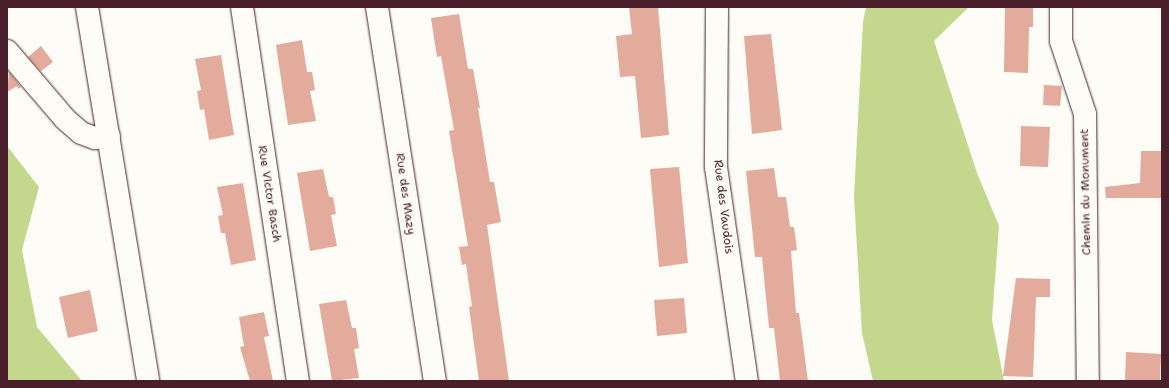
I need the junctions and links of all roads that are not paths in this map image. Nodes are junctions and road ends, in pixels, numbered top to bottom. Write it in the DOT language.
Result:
graph roads {
  1 [pos="87,7"];
  2 [pos="242,7"];
  3 [pos="377,7"];
  4 [pos="717,7"];
  5 [pos="1061,7"];
  6 [pos="7,51"];
  7 [pos="109,136"];
  8 [pos="148,381"];
  9 [pos="298,381"];
  10 [pos="435,381"];
  11 [pos="747,381"];
  12 [pos="1088,381"];
  1 -- 7 [label="street"];
  2 -- 9 [label="street, Rue Victor Basch"];
  3 -- 10 [label="street, Rue des Mazy"];
  4 -- 11 [label="street, Rue des Vaudois"];
  5 -- 12 [label="street, Chemin du Monument"];
  6 -- 7 [label="street"];
  7 -- 8 [label="street"];
}
